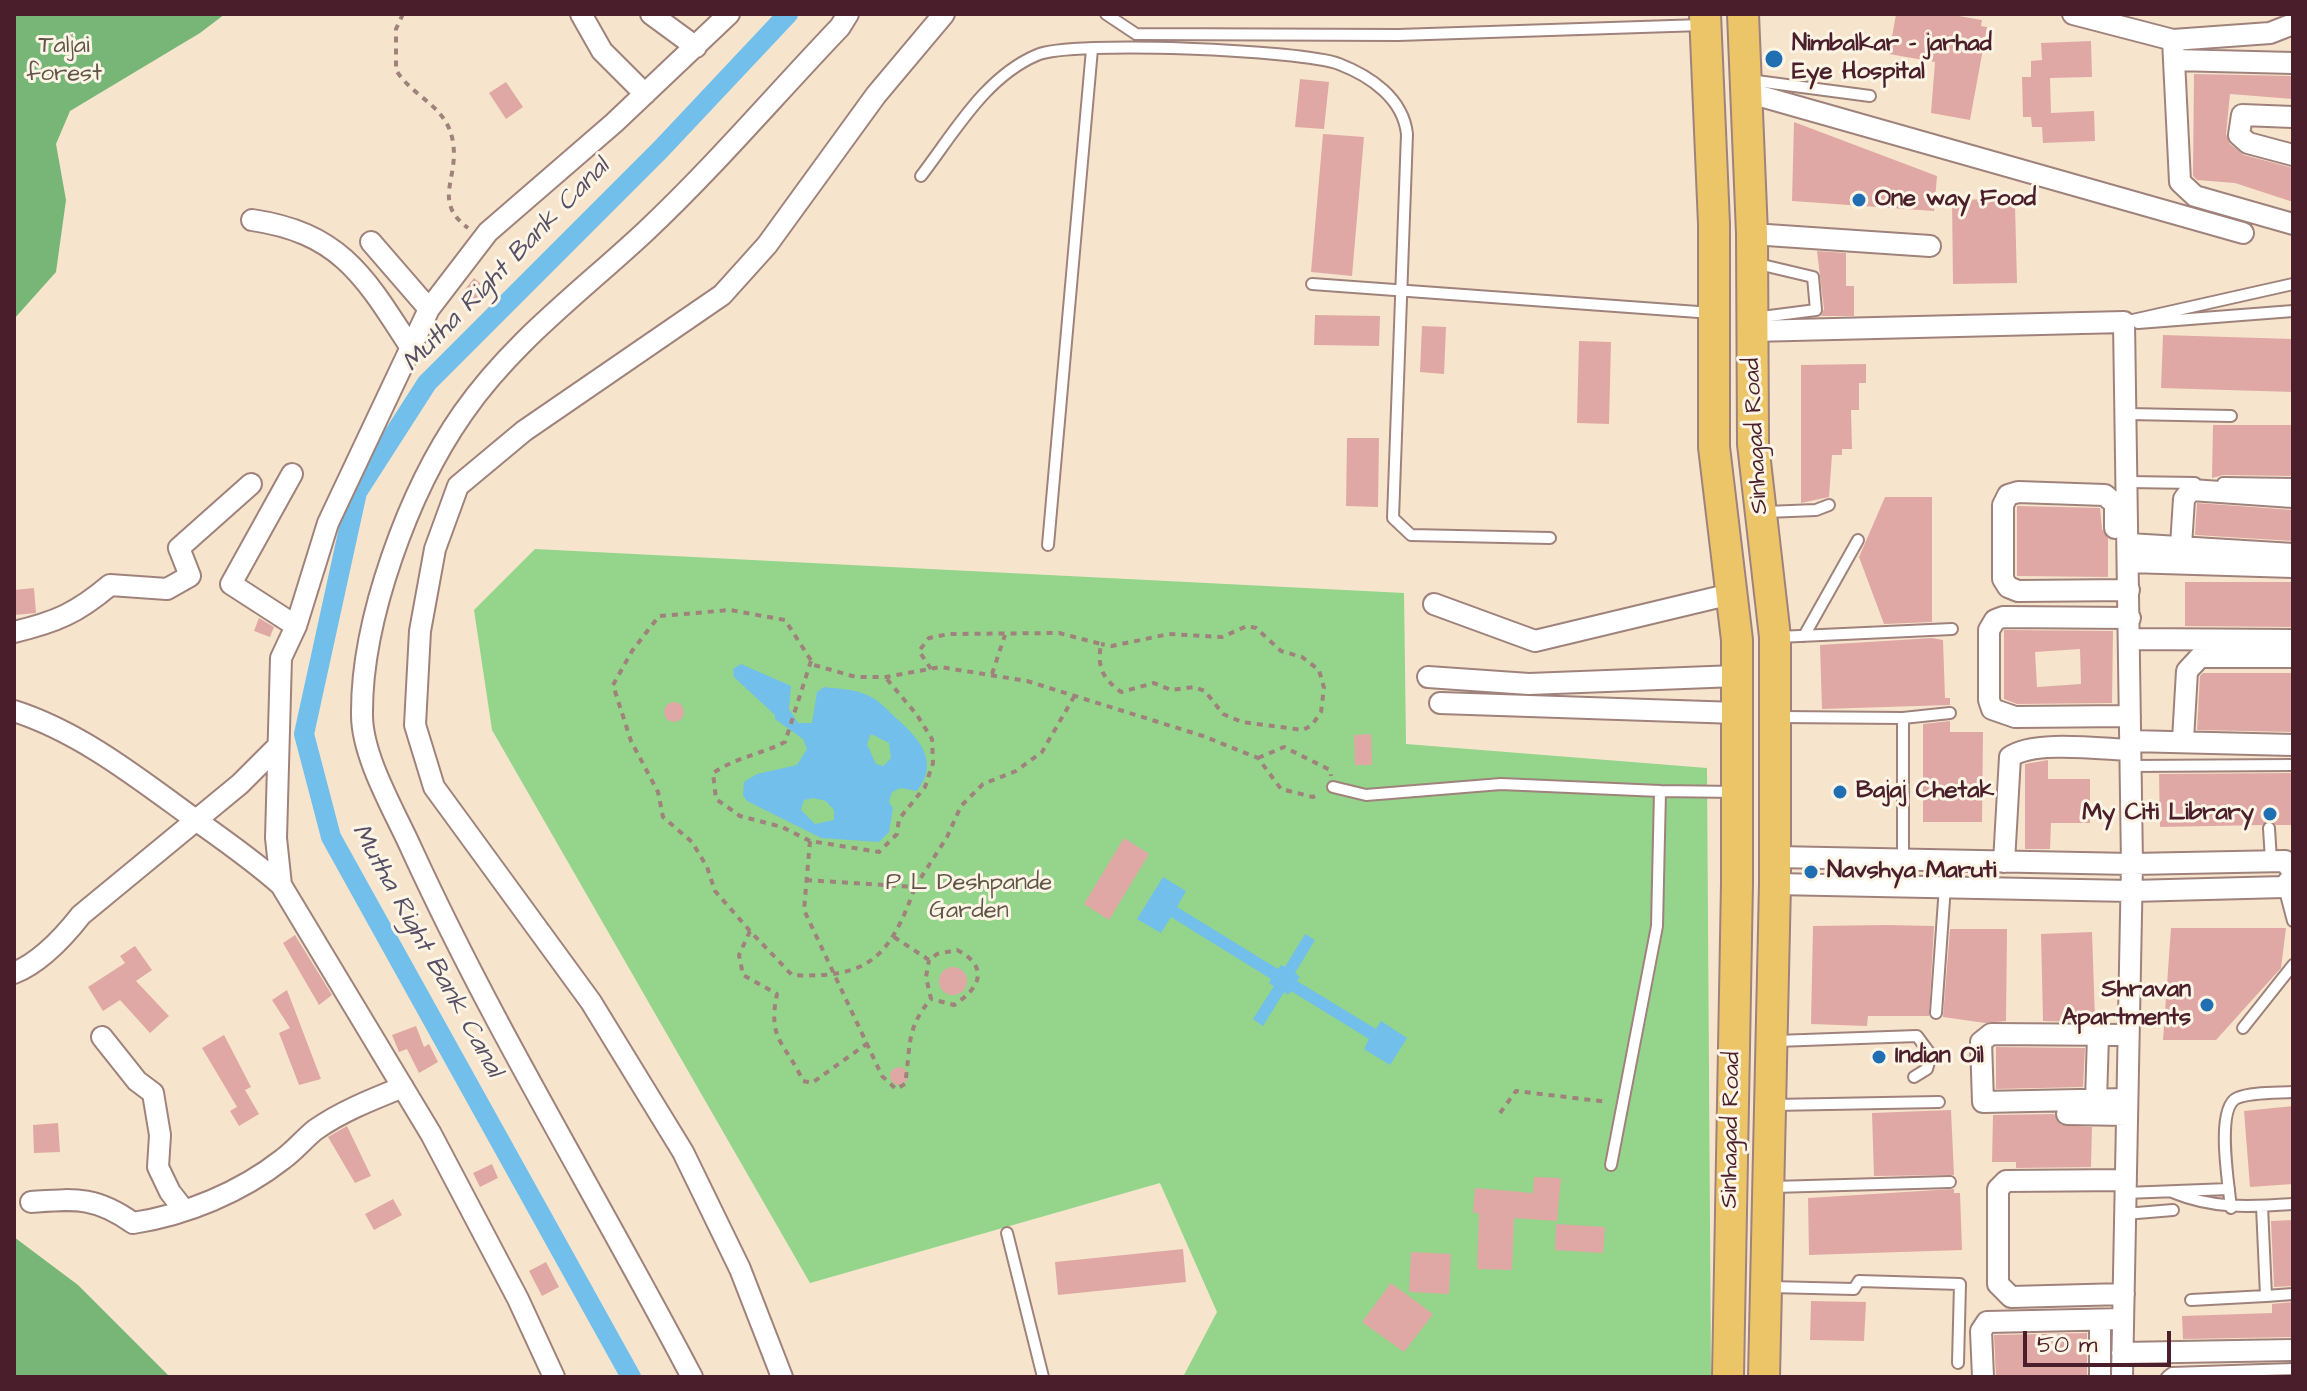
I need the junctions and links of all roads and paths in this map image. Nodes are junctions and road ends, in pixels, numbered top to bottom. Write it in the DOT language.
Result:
graph roads {
  1 [pos="403,14"];
  2 [pos="581,14"];
  3 [pos="651,14"];
  4 [pos="729,14"];
  5 [pos="848,14"];
  6 [pos="944,14"];
  7 [pos="1106,14"];
  8 [pos="1743,14"];
  9 [pos="2073,14"];
  10 [pos="1705,20"];
  11 [pos="2293,24"];
  12 [pos="696,47"];
  13 [pos="1092,49"];
  14 [pos="2173,50"];
  15 [pos="2293,63"];
  16 [pos="1746,86"];
  17 [pos="645,94"];
  18 [pos="1870,96"];
  19 [pos="2293,117"];
  20 [pos="2293,155"];
  21 [pos="921,176"];
  22 [pos="252,220"];
  23 [pos="2293,224"];
  24 [pos="2243,233"];
  25 [pos="482,239"];
  26 [pos="371,242"];
  27 [pos="1930,246"];
  28 [pos="1752,248"];
  29 [pos="1312,284"];
  30 [pos="2293,284"];
  31 [pos="1400,289"];
  32 [pos="429,309"];
  33 [pos="2293,311"];
  34 [pos="1714,313"];
  35 [pos="2124,322"];
  36 [pos="1752,324"];
  37 [pos="411,348"];
  38 [pos="2128,414"];
  39 [pos="2231,416"];
  40 [pos="292,474"];
  41 [pos="2128,482"];
  42 [pos="251,484"];
  43 [pos="2293,484"];
  44 [pos="2293,497"];
  45 [pos="1829,505"];
  46 [pos="1760,512"];
  47 [pos="1550,538"];
  48 [pos="1858,540"];
  49 [pos="1048,545"];
  50 [pos="2181,546"];
  51 [pos="2129,553"];
  52 [pos="2293,554"];
  53 [pos="2293,567"];
  54 [pos="2122,590"];
  55 [pos="1731,594"];
  56 [pos="1434,604"];
  57 [pos="296,626"];
  58 [pos="1952,629"];
  59 [pos="2130,629"];
  60 [pos="14,632"];
  61 [pos="1005,635"];
  62 [pos="1790,637"];
  63 [pos="2293,640"];
  64 [pos="1101,644"];
  65 [pos="2293,657"];
  66 [pos="811,661"];
  67 [pos="931,669"];
  68 [pos="992,674"];
  69 [pos="1736,676"];
  70 [pos="886,677"];
  71 [pos="1428,677"];
  72 [pos="1075,695"];
  73 [pos="1440,703"];
  74 [pos="14,711"];
  75 [pos="1737,713"];
  76 [pos="1950,713"];
  77 [pos="2130,716"];
  78 [pos="1775,717"];
  79 [pos="1903,718"];
  80 [pos="2183,740"];
  81 [pos="2293,745"];
  82 [pos="278,746"];
  83 [pos="2130,752"];
  84 [pos="1258,758"];
  85 [pos="2293,765"];
  86 [pos="1333,787"];
  87 [pos="1660,791"];
  88 [pos="1737,792"];
  89 [pos="196,820"];
  90 [pos="2269,828"];
  91 [pos="810,841"];
  92 [pos="1903,859"];
  93 [pos="2271,861"];
  94 [pos="2004,862"];
  95 [pos="2132,864"];
  96 [pos="1737,869"];
  97 [pos="1775,870"];
  98 [pos="2290,878"];
  99 [pos="806,880"];
  100 [pos="281,885"];
  101 [pos="1945,886"];
  102 [pos="915,887"];
  103 [pos="2131,891"];
  104 [pos="2293,921"];
  105 [pos="750,931"];
  106 [pos="894,937"];
  107 [pos="929,960"];
  108 [pos="2293,965"];
  109 [pos="14,973"];
  110 [pos="834,977"];
  111 [pos="931,999"];
  112 [pos="1936,1013"];
  113 [pos="2243,1028"];
  114 [pos="2128,1035"];
  115 [pos="2098,1036"];
  116 [pos="102,1037"];
  117 [pos="1770,1041"];
  118 [pos="868,1043"];
  119 [pos="1914,1077"];
  120 [pos="403,1087"];
  121 [pos="2293,1092"];
  122 [pos="2096,1100"];
  123 [pos="1939,1102"];
  124 [pos="1623,1104"];
  125 [pos="1768,1105"];
  126 [pos="2127,1107"];
  127 [pos="2000,1112"];
  128 [pos="1500,1113"];
  129 [pos="1611,1165"];
  130 [pos="2000,1173"];
  131 [pos="1950,1182"];
  132 [pos="2126,1182"];
  133 [pos="1767,1187"];
  134 [pos="2229,1189"];
  135 [pos="2172,1192"];
  136 [pos="31,1202"];
  137 [pos="2293,1204"];
  138 [pos="2262,1206"];
  139 [pos="2231,1208"];
  140 [pos="184,1210"];
  141 [pos="2173,1210"];
  142 [pos="2125,1214"];
  143 [pos="1007,1233"];
  144 [pos="1766,1287"];
  145 [pos="2124,1294"];
  146 [pos="2293,1294"];
  147 [pos="2266,1296"];
  148 [pos="2191,1300"];
  149 [pos="2123,1319"];
  150 [pos="2100,1320"];
  151 [pos="2293,1350"];
  152 [pos="2122,1353"];
  153 [pos="1958,1363"];
  154 [pos="2293,1369"];
  155 [pos="554,1377"];
  156 [pos="692,1377"];
  157 [pos="782,1377"];
  158 [pos="1043,1377"];
  159 [pos="1728,1377"];
  160 [pos="1764,1377"];
  161 [pos="1983,1377"];
  162 [pos="2100,1377"];
  163 [pos="2122,1377"];
  164 [pos="2167,1377"];
  1 -- 25 [label="path"];
  2 -- 17 [label="street"];
  3 -- 12 [label="street"];
  4 -- 12 [label="street"];
  5 -- 156 [label="street"];
  6 -- 157 [label="street"];
  7 -- 10 [label="lane"];
  8 -- 16 [label="main road, Sinhagad Road"];
  9 -- 14 [label="street"];
  10 -- 34 [label="main road, Sinhagad Road"];
  11 -- 14 [label="street"];
  12 -- 17 [label="street"];
  13 -- 21 [label="lane"];
  13 -- 31 [label="lane"];
  13 -- 49 [label="lane"];
  14 -- 15 [label="street"];
  14 -- 23 [label="street"];
  16 -- 18 [label="lane"];
  16 -- 24 [label="street"];
  16 -- 28 [label="main road, Sinhagad Road"];
  17 -- 25 [label="street"];
  19 -- 20 [label="street"];
  22 -- 37 [label="street"];
  25 -- 32 [label="street"];
  26 -- 32 [label="street"];
  27 -- 28 [label="street"];
  28 -- 36 [label="main road, Sinhagad Road"];
  28 -- 36 [label="lane"];
  29 -- 31 [label="lane"];
  30 -- 35 [label="lane"];
  31 -- 34 [label="lane"];
  31 -- 47 [label="lane"];
  32 -- 37 [label="street"];
  33 -- 35 [label="lane"];
  34 -- 55 [label="main road, Sinhagad Road"];
  35 -- 36 [label="street"];
  35 -- 38 [label="street"];
  36 -- 46 [label="main road, Sinhagad Road"];
  37 -- 57 [label="street"];
  38 -- 39 [label="lane"];
  38 -- 41 [label="street"];
  40 -- 57 [label="street"];
  41 -- 43 [label="lane"];
  41 -- 51 [label="street"];
  42 -- 60 [label="street"];
  44 -- 50 [label="street"];
  45 -- 46 [label="lane"];
  46 -- 62 [label="main road, Sinhagad Road"];
  48 -- 62 [label="lane"];
  50 -- 51 [label="street"];
  50 -- 52 [label="street"];
  51 -- 53 [label="street"];
  51 -- 54 [label="street"];
  54 -- 54 [label="street"];
  54 -- 59 [label="street"];
  55 -- 56 [label="street"];
  55 -- 69 [label="main road, Sinhagad Road"];
  57 -- 82 [label="street"];
  58 -- 62 [label="lane"];
  59 -- 63 [label="street"];
  59 -- 77 [label="street"];
  59 -- 77 [label="street"];
  61 -- 64 [label="path"];
  61 -- 67 [label="path"];
  61 -- 68 [label="path"];
  62 -- 78 [label="main road, Sinhagad Road"];
  64 -- 64 [label="path"];
  65 -- 80 [label="street"];
  66 -- 70 [label="path"];
  66 -- 91 [label="path"];
  66 -- 105 [label="path"];
  67 -- 68 [label="path"];
  67 -- 70 [label="path"];
  68 -- 72 [label="path"];
  69 -- 71 [label="street"];
  69 -- 75 [label="main road, Sinhagad Road"];
  70 -- 91 [label="path"];
  72 -- 84 [label="path"];
  72 -- 102 [label="path"];
  73 -- 75 [label="street"];
  74 -- 89 [label="street"];
  75 -- 88 [label="main road, Sinhagad Road"];
  76 -- 79 [label="lane"];
  77 -- 83 [label="street"];
  78 -- 79 [label="lane"];
  78 -- 97 [label="main road, Sinhagad Road"];
  79 -- 92 [label="lane"];
  80 -- 81 [label="street"];
  80 -- 83 [label="street"];
  82 -- 89 [label="street"];
  82 -- 100 [label="street"];
  83 -- 85 [label="lane"];
  83 -- 94 [label="street"];
  83 -- 95 [label="street"];
  84 -- 86 [label="path"];
  84 -- 86 [label="path"];
  86 -- 87 [label="lane"];
  87 -- 88 [label="lane"];
  87 -- 124 [label="lane"];
  88 -- 96 [label="main road, Sinhagad Road"];
  89 -- 100 [label="street"];
  89 -- 109 [label="street"];
  90 -- 93 [label="lane"];
  91 -- 99 [label="path"];
  92 -- 94 [label="street"];
  92 -- 97 [label="street"];
  93 -- 95 [label="street"];
  93 -- 98 [label="street"];
  94 -- 95 [label="street"];
  95 -- 103 [label="street"];
  96 -- 97 [label="main road"];
  96 -- 159 [label="main road, Sinhagad Road"];
  97 -- 101 [label="street"];
  97 -- 117 [label="main road, Sinhagad Road"];
  98 -- 103 [label="street"];
  98 -- 104 [label="lane"];
  99 -- 102 [label="path"];
  99 -- 110 [label="path"];
  100 -- 120 [label="street"];
  101 -- 103 [label="street"];
  101 -- 112 [label="lane"];
  102 -- 106 [label="path"];
  103 -- 114 [label="street"];
  105 -- 110 [label="path"];
  105 -- 118 [label="path"];
  106 -- 107 [label="path"];
  106 -- 110 [label="path"];
  107 -- 111 [label="path"];
  107 -- 111 [label="path"];
  108 -- 113 [label="lane"];
  110 -- 118 [label="path"];
  111 -- 118 [label="path"];
  114 -- 115 [label="street"];
  114 -- 126 [label="street"];
  115 -- 122 [label="street"];
  115 -- 122 [label="street"];
  116 -- 140 [label="street"];
  117 -- 119 [label="lane"];
  117 -- 125 [label="main road, Sinhagad Road"];
  120 -- 140 [label="street"];
  120 -- 155 [label="street"];
  121 -- 134 [label="lane"];
  122 -- 126 [label="street"];
  123 -- 125 [label="lane"];
  124 -- 128 [label="path"];
  124 -- 129 [label="lane"];
  125 -- 133 [label="main road, Sinhagad Road"];
  126 -- 127 [label="street"];
  126 -- 132 [label="street"];
  130 -- 132 [label="street"];
  131 -- 133 [label="lane"];
  132 -- 135 [label="lane"];
  132 -- 142 [label="street"];
  132 -- 145 [label="street"];
  133 -- 144 [label="main road, Sinhagad Road"];
  134 -- 135 [label="lane"];
  134 -- 139 [label="lane"];
  135 -- 139 [label="lane"];
  136 -- 140 [label="street"];
  137 -- 138 [label="lane"];
  138 -- 139 [label="lane"];
  138 -- 147 [label="lane"];
  141 -- 142 [label="lane"];
  142 -- 145 [label="street"];
  143 -- 158 [label="lane"];
  144 -- 153 [label="lane"];
  144 -- 160 [label="main road, Sinhagad Road"];
  145 -- 149 [label="street"];
  146 -- 147 [label="lane"];
  147 -- 148 [label="lane"];
  149 -- 150 [label="street"];
  149 -- 152 [label="street"];
  150 -- 161 [label="street"];
  150 -- 162 [label="street"];
  151 -- 152 [label="street"];
  152 -- 163 [label="street"];
  154 -- 164 [label="lane"];
}
